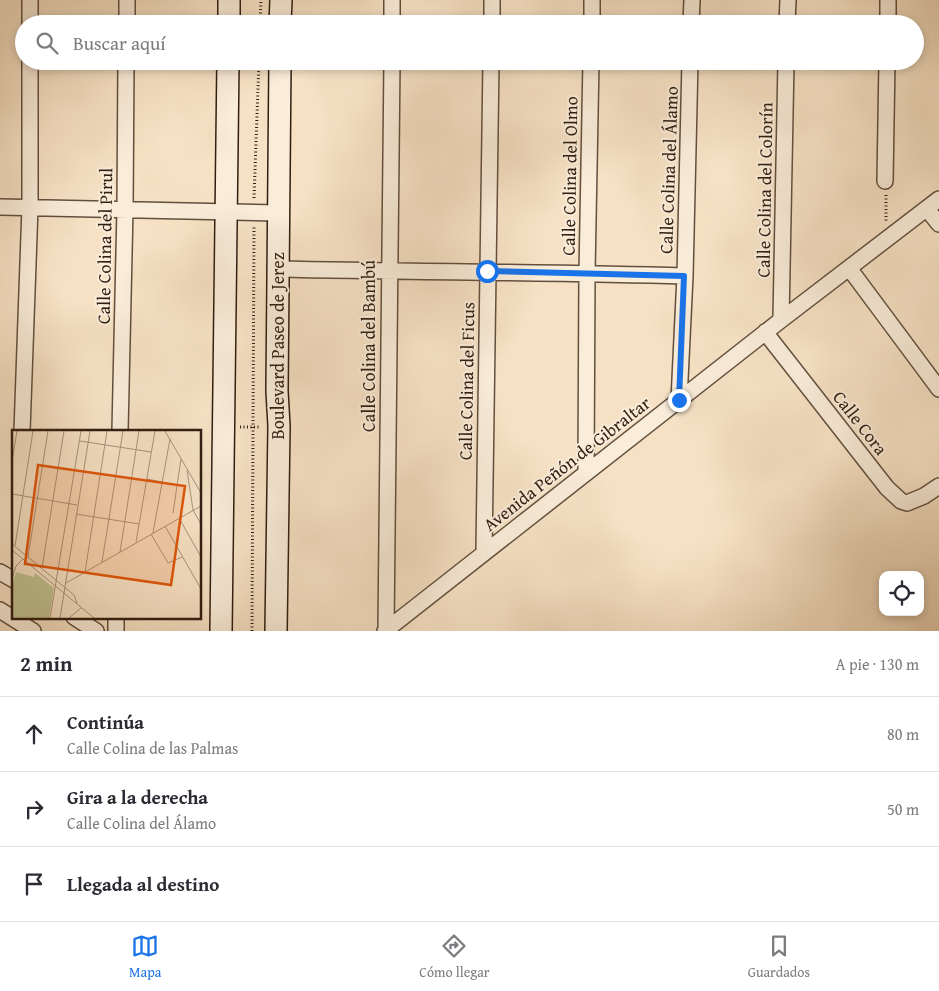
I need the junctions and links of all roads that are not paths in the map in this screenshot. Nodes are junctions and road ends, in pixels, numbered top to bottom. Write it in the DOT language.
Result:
graph roads {
  1 [pos="30,0"];
  2 [pos="127,0"];
  3 [pos="229,0"];
  4 [pos="280,0"];
  5 [pos="392,0"];
  6 [pos="492,0"];
  7 [pos="592,0"];
  8 [pos="692,0"];
  9 [pos="788,0"];
  10 [pos="888,0"];
  11 [pos="30,15"];
  12 [pos="127,15"];
  13 [pos="229,15"];
  14 [pos="280,15"];
  15 [pos="392,15"];
  16 [pos="492,15"];
  17 [pos="592,15"];
  18 [pos="691,15"];
  19 [pos="787,15"];
  20 [pos="888,15"];
  21 [pos="30,70"];
  22 [pos="126,70"];
  23 [pos="228,70"];
  24 [pos="280,70"];
  25 [pos="392,70"];
  26 [pos="491,70"];
  27 [pos="591,70"];
  28 [pos="690,70"];
  29 [pos="786,70"];
  30 [pos="887,70"];
  31 [pos="885,181"];
  32 [pos="933,204"];
  33 [pos="0,206"];
  34 [pos="30,207"];
  35 [pos="125,209"];
  36 [pos="226,212"];
  37 [pos="278,213"];
  38 [pos="939,224"];
  39 [pos="849,268"];
  40 [pos="278,269"];
  41 [pos="487,271"];
  42 [pos="388,272"];
  43 [pos="586,273"];
  44 [pos="684,276"];
  45 [pos="781,320"];
  46 [pos="765,332"];
  47 [pos="939,389"];
  48 [pos="679,400"];
  49 [pos="22,430"];
  50 [pos="120,430"];
  51 [pos="586,472"];
  52 [pos="939,486"];
  53 [pos="484,552"];
  54 [pos="0,572"];
  55 [pos="12,579"];
  56 [pos="0,610"];
  57 [pos="12,618"];
  58 [pos="12,618"];
  59 [pos="76,618"];
  60 [pos="116,618"];
  61 [pos="32,631"];
  62 [pos="96,631"];
  63 [pos="116,631"];
  64 [pos="221,631"];
  65 [pos="276,631"];
  66 [pos="385,631"];
  1 -- 11 [label="street"];
  2 -- 12 [label="street"];
  3 -- 13 [label="main road"];
  4 -- 14 [label="main road"];
  5 -- 15 [label="street"];
  6 -- 16 [label="street"];
  7 -- 17 [label="street"];
  8 -- 18 [label="street"];
  9 -- 19 [label="street"];
  10 -- 20 [label="street"];
  21 -- 34 [label="street"];
  22 -- 35 [label="street, Calle Colina del Pirul"];
  23 -- 36 [label="main road"];
  24 -- 37 [label="main road, Boulevard Paseo de Jerez"];
  25 -- 42 [label="street, Calle Colina del Bambú"];
  26 -- 41 [label="street, Calle Colina del Ficus"];
  27 -- 43 [label="street, Calle Colina del Olmo"];
  28 -- 44 [label="street, Calle Colina del Álamo"];
  29 -- 45 [label="street, Calle Colina del Colorín"];
  30 -- 31 [label="street"];
  32 -- 38 [label="street"];
  32 -- 39 [label="street, Avenida Peñón de Gibraltar"];
  33 -- 34 [label="street"];
  34 -- 35 [label="street"];
  34 -- 49 [label="street"];
  35 -- 36 [label="street"];
  35 -- 50 [label="street, Calle Colina del Pirul"];
  36 -- 37 [label="street"];
  36 -- 64 [label="main road"];
  37 -- 40 [label="main road, Boulevard Paseo de Jerez"];
  39 -- 45 [label="street, Avenida Peñón de Gibraltar"];
  39 -- 47 [label="street"];
  40 -- 42 [label="street"];
  40 -- 65 [label="main road, Boulevard Paseo de Jerez"];
  41 -- 42 [label="street"];
  41 -- 43 [label="street"];
  41 -- 53 [label="street, Calle Colina del Ficus"];
  42 -- 66 [label="street, Calle Colina del Bambú"];
  43 -- 44 [label="street"];
  43 -- 51 [label="street, Calle Colina del Olmo"];
  44 -- 48 [label="street, Calle Colina del Álamo"];
  45 -- 46 [label="street, Avenida Peñón de Gibraltar"];
  46 -- 48 [label="street, Avenida Peñón de Gibraltar"];
  46 -- 52 [label="street, Calle Cora"];
  48 -- 51 [label="street, Avenida Peñón de Gibraltar"];
  51 -- 53 [label="street, Avenida Peñón de Gibraltar"];
  53 -- 66 [label="street, Avenida Peñón de Gibraltar"];
  54 -- 55 [label="street"];
  56 -- 57 [label="street"];
  58 -- 61 [label="street"];
  59 -- 62 [label="street"];
  60 -- 63 [label="street"];
}
